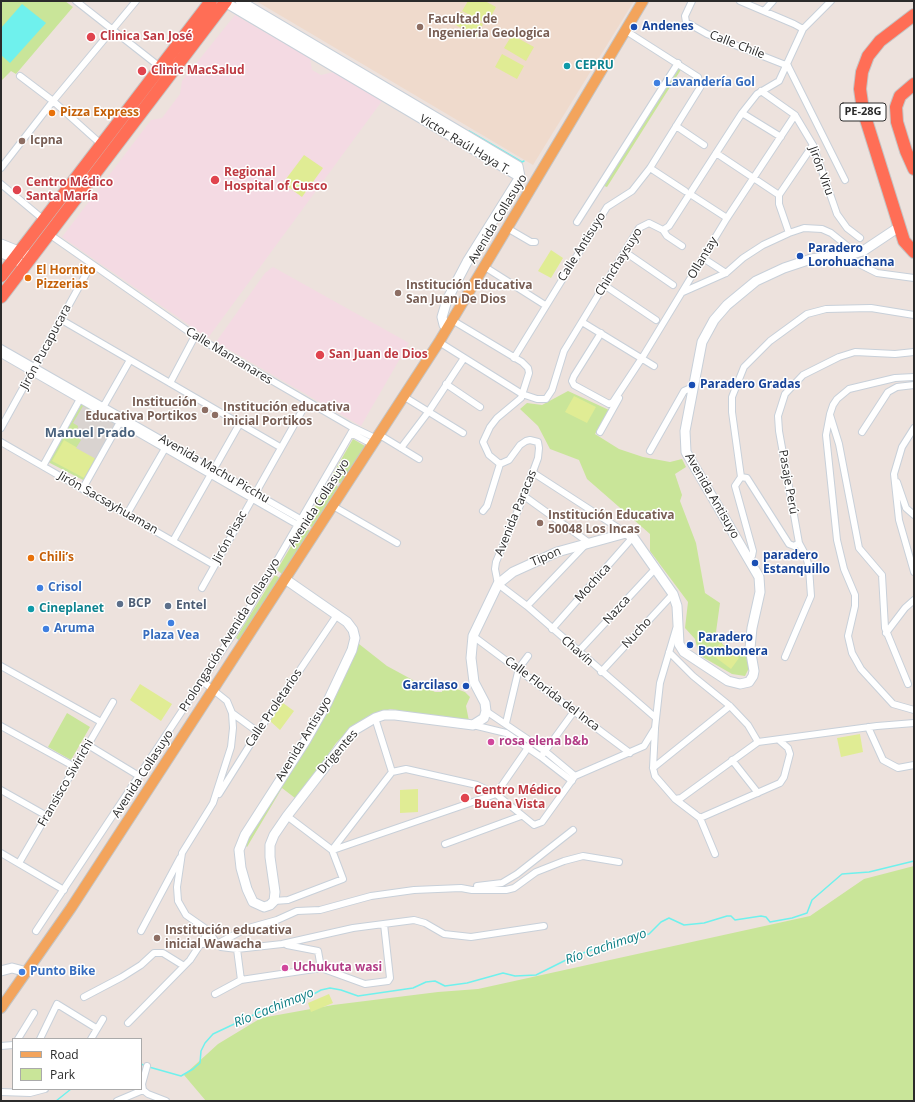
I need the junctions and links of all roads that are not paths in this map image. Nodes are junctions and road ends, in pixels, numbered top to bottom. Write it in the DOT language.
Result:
graph roads {
  1 [pos="76,1"];
  2 [pos="136,1"];
  3 [pos="211,1"];
  4 [pos="225,1"];
  5 [pos="240,1"];
  6 [pos="643,1"];
  7 [pos="692,1"];
  8 [pos="740,1"];
  9 [pos="772,1"];
  10 [pos="831,1"];
  11 [pos="764,11"];
  12 [pos="914,14"];
  13 [pos="803,29"];
  14 [pos="112,30"];
  15 [pos="626,31"];
  16 [pos="678,63"];
  17 [pos="788,66"];
  18 [pos="160,68"];
  19 [pos="20,76"];
  20 [pos="914,84"];
  21 [pos="761,91"];
  22 [pos="53,101"];
  23 [pos="742,113"];
  24 [pos="795,115"];
  25 [pos="676,126"];
  26 [pos="781,136"];
  27 [pos="102,145"];
  28 [pos="704,145"];
  29 [pos="813,145"];
  30 [pos="483,150"];
  31 [pos="716,153"];
  32 [pos="1,168"];
  33 [pos="650,168"];
  34 [pos="914,169"];
  35 [pos="753,177"];
  36 [pos="845,180"];
  37 [pos="1,184"];
  38 [pos="687,192"];
  39 [pos="779,195"];
  40 [pos="728,218"];
  41 [pos="44,220"];
  42 [pos="576,222"];
  43 [pos="899,227"];
  44 [pos="507,228"];
  45 [pos="663,230"];
  46 [pos="789,233"];
  47 [pos="49,234"];
  48 [pos="860,238"];
  49 [pos="535,242"];
  50 [pos="1,244"];
  51 [pos="682,246"];
  52 [pos="625,252"];
  53 [pos="914,252"];
  54 [pos="1,254"];
  55 [pos="18,254"];
  56 [pos="852,254"];
  57 [pos="703,258"];
  58 [pos="27,263"];
  59 [pos="90,265"];
  60 [pos="485,267"];
  61 [pos="726,274"];
  62 [pos="1,276"];
  63 [pos="914,278"];
  64 [pos="604,285"];
  65 [pos="673,285"];
  66 [pos="682,292"];
  67 [pos="1,297"];
  68 [pos="545,305"];
  69 [pos="914,314"];
  70 [pos="60,319"];
  71 [pos="656,320"];
  72 [pos="582,322"];
  73 [pos="449,324"];
  74 [pos="601,333"];
  75 [pos="195,336"];
  76 [pos="439,342"];
  77 [pos="1,348"];
  78 [pos="914,352"];
  79 [pos="1,354"];
  80 [pos="464,358"];
  81 [pos="514,358"];
  82 [pos="642,358"];
  83 [pos="130,360"];
  84 [pos="654,366"];
  85 [pos="34,369"];
  86 [pos="914,377"];
  87 [pos="170,383"];
  88 [pos="446,384"];
  89 [pos="914,385"];
  90 [pos="693,387"];
  91 [pos="522,394"];
  92 [pos="403,396"];
  93 [pos="80,399"];
  94 [pos="307,402"];
  95 [pos="480,407"];
  96 [pos="102,409"];
  97 [pos="429,411"];
  98 [pos="830,414"];
  99 [pos="120,422"];
  100 [pos="240,423"];
  101 [pos="1,428"];
  102 [pos="914,428"];
  103 [pos="353,431"];
  104 [pos="600,432"];
  105 [pos="862,432"];
  106 [pos="463,433"];
  107 [pos="374,440"];
  108 [pos="1,442"];
  109 [pos="166,446"];
  110 [pos="280,447"];
  111 [pos="401,448"];
  112 [pos="650,451"];
  113 [pos="419,459"];
  114 [pos="500,464"];
  115 [pos="43,466"];
  116 [pos="211,472"];
  117 [pos="532,472"];
  118 [pos="894,474"];
  119 [pos="741,477"];
  120 [pos="82,488"];
  121 [pos="253,495"];
  122 [pos="524,496"];
  123 [pos="333,506"];
  124 [pos="483,511"];
  125 [pos="127,514"];
  126 [pos="914,515"];
  127 [pos="300,522"];
  128 [pos="630,535"];
  129 [pos="173,541"];
  130 [pos="588,542"];
  131 [pos="397,543"];
  132 [pos="799,543"];
  133 [pos="748,558"];
  134 [pos="214,565"];
  135 [pos="655,569"];
  136 [pos="914,572"];
  137 [pos="285,579"];
  138 [pos="498,584"];
  139 [pos="202,588"];
  140 [pos="673,594"];
  141 [pos="914,600"];
  142 [pos="527,606"];
  143 [pos="337,615"];
  144 [pos="678,624"];
  145 [pos="552,629"];
  146 [pos="886,633"];
  147 [pos="474,636"];
  148 [pos="578,652"];
  149 [pos="669,652"];
  150 [pos="528,656"];
  151 [pos="785,656"];
  152 [pos="1,666"];
  153 [pos="519,668"];
  154 [pos="601,672"];
  155 [pos="202,681"];
  156 [pos="908,684"];
  157 [pos="214,690"];
  158 [pos="191,698"];
  159 [pos="113,702"];
  160 [pos="730,706"];
  161 [pos="574,710"];
  162 [pos="914,710"];
  163 [pos="486,711"];
  164 [pos="199,713"];
  165 [pos="232,713"];
  166 [pos="375,718"];
  167 [pos="656,718"];
  168 [pos="100,722"];
  169 [pos="506,723"];
  170 [pos="914,724"];
  171 [pos="473,725"];
  172 [pos="1,726"];
  173 [pos="868,727"];
  174 [pos="655,728"];
  175 [pos="258,732"];
  176 [pos="779,740"];
  177 [pos="758,742"];
  178 [pos="88,745"];
  179 [pos="530,745"];
  180 [pos="630,753"];
  181 [pos="543,754"];
  182 [pos="732,760"];
  183 [pos="914,765"];
  184 [pos="75,767"];
  185 [pos="652,768"];
  186 [pos="392,772"];
  187 [pos="139,776"];
  188 [pos="573,779"];
  189 [pos="1,790"];
  190 [pos="758,793"];
  191 [pos="496,794"];
  192 [pos="675,799"];
  193 [pos="213,803"];
  194 [pos="47,816"];
  195 [pos="287,816"];
  196 [pos="522,816"];
  197 [pos="700,818"];
  198 [pos="573,830"];
  199 [pos="445,844"];
  200 [pos="332,850"];
  201 [pos="1,853"];
  202 [pos="182,853"];
  203 [pos="715,854"];
  204 [pos="619,862"];
  205 [pos="19,863"];
  206 [pos="461,888"];
  207 [pos="64,890"];
  208 [pos="274,901"];
  209 [pos="384,924"];
  210 [pos="544,926"];
  211 [pos="36,931"];
  212 [pos="141,931"];
  213 [pos="210,931"];
  214 [pos="201,944"];
  215 [pos="216,944"];
  216 [pos="282,944"];
  217 [pos="237,949"];
  218 [pos="184,966"];
  219 [pos="321,968"];
  220 [pos="1,971"];
  221 [pos="27,972"];
  222 [pos="241,980"];
  223 [pos="215,994"];
  224 [pos="84,997"];
  225 [pos="1,1008"];
  226 [pos="34,1013"];
  227 [pos="103,1020"];
  228 [pos="128,1023"];
  229 [pos="96,1028"];
  230 [pos="19,1038"];
  231 [pos="40,1038"];
  232 [pos="91,1038"];
  233 [pos="12,1045"];
  234 [pos="1,1046"];
  235 [pos="146,1066"];
  236 [pos="42,1090"];
  237 [pos="143,1090"];
  238 [pos="1,1092"];
  239 [pos="14,1093"];
  240 [pos="15,1101"];
  241 [pos="117,1101"];
  242 [pos="166,1101"];
  1 -- 14 [label="street"];
  2 -- 14 [label="street"];
  3 -- 18 [label="highway"];
  4 -- 30 [label="street, Victor Raúl Haya T."];
  4 -- 47 [label="highway"];
  5 -- 30 [label="street, Victor Raúl Haya T."];
  6 -- 15 [label="main road, Avenida Collasuyo"];
  7 -- 17 [label="street, Calle Chile"];
  8 -- 11 [label="street"];
  9 -- 11 [label="street"];
  10 -- 13 [label="street"];
  11 -- 13 [label="street"];
  12 -- 43 [label="highway, PE-28G"];
  13 -- 17 [label="street, Chinchaysuyo"];
  14 -- 18 [label="street"];
  14 -- 22 [label="street"];
  15 -- 16 [label="street"];
  15 -- 44 [label="main road, Avenida Collasuyo"];
  16 -- 25 [label="street, Calle Antisuyo"];
  16 -- 42 [label="street"];
  17 -- 21 [label="street, Chinchaysuyo"];
  17 -- 36 [label="street"];
  18 -- 27 [label="highway"];
  19 -- 22 [label="street"];
  20 -- 34 [label="highway, PE-28G"];
  21 -- 23 [label="street, Chinchaysuyo"];
  21 -- 24 [label="street, Jirón Viru"];
  22 -- 27 [label="street"];
  22 -- 32 [label="street"];
  23 -- 26 [label="street"];
  23 -- 31 [label="street, Chinchaysuyo"];
  24 -- 26 [label="street, Ollantay"];
  24 -- 29 [label="street, Jirón Viru"];
  25 -- 28 [label="street"];
  25 -- 33 [label="street, Calle Antisuyo"];
  26 -- 35 [label="street, Ollantay"];
  27 -- 41 [label="highway"];
  29 -- 39 [label="street"];
  29 -- 48 [label="street, Jirón Viru"];
  30 -- 73 [label="street, Victor Raúl Haya T."];
  31 -- 35 [label="street"];
  31 -- 38 [label="street, Chinchaysuyo"];
  33 -- 38 [label="street"];
  33 -- 68 [label="street, Calle Antisuyo"];
  35 -- 39 [label="street"];
  35 -- 40 [label="street, Ollantay"];
  37 -- 41 [label="street"];
  38 -- 40 [label="street"];
  38 -- 45 [label="street, Chinchaysuyo"];
  39 -- 46 [label="street"];
  40 -- 57 [label="street, Ollantay"];
  41 -- 55 [label="highway"];
  43 -- 53 [label="highway, PE-28G"];
  43 -- 56 [label="street, Avenida Antisuyo"];
  44 -- 49 [label="street"];
  44 -- 60 [label="main road, Avenida Collasuyo"];
  45 -- 51 [label="street"];
  45 -- 52 [label="street, Chinchaysuyo"];
  46 -- 56 [label="street"];
  46 -- 61 [label="street"];
  47 -- 58 [label="highway"];
  47 -- 59 [label="street, Calle Manzanares"];
  50 -- 55 [label="street"];
  52 -- 64 [label="street, Chinchaysuyo"];
  52 -- 65 [label="street"];
  54 -- 55 [label="street"];
  55 -- 58 [label="street"];
  55 -- 62 [label="highway"];
  56 -- 63 [label="street"];
  56 -- 90 [label="street, Avenida Antisuyo"];
  57 -- 61 [label="street"];
  57 -- 66 [label="street, Ollantay"];
  58 -- 67 [label="highway"];
  59 -- 70 [label="street, Jirón Pucapucara"];
  59 -- 75 [label="street, Calle Manzanares"];
  60 -- 68 [label="street"];
  60 -- 73 [label="main road, Avenida Collasuyo"];
  61 -- 66 [label="street"];
  64 -- 71 [label="street"];
  64 -- 72 [label="street, Chinchaysuyo"];
  66 -- 82 [label="street, Ollantay"];
  68 -- 81 [label="street, Calle Antisuyo"];
  69 -- 119 [label="street"];
  70 -- 83 [label="street"];
  70 -- 85 [label="street, Jirón Pucapucara"];
  72 -- 74 [label="street"];
  72 -- 91 [label="street, Chinchaysuyo"];
  73 -- 76 [label="main road, Avenida Collasuyo"];
  73 -- 81 [label="street"];
  74 -- 82 [label="street"];
  74 -- 82 [label="street, Ollantay"];
  75 -- 87 [label="street"];
  75 -- 94 [label="street, Calle Manzanares"];
  76 -- 80 [label="street"];
  76 -- 92 [label="main road, Avenida Collasuyo"];
  77 -- 85 [label="street, Avenida Machu Picchu"];
  78 -- 132 [label="street, Pasaje Perú"];
  79 -- 85 [label="street, Avenida Machu Picchu"];
  80 -- 88 [label="street"];
  80 -- 91 [label="street"];
  81 -- 91 [label="street"];
  82 -- 84 [label="street"];
  82 -- 104 [label="street"];
  83 -- 87 [label="street"];
  83 -- 96 [label="street"];
  85 -- 93 [label="street, Avenida Machu Picchu"];
  85 -- 96 [label="street, Avenida Machu Picchu"];
  85 -- 101 [label="street, Jirón Pucapucara"];
  86 -- 98 [label="street"];
  87 -- 100 [label="street"];
  88 -- 95 [label="street"];
  88 -- 97 [label="street"];
  89 -- 105 [label="street"];
  90 -- 112 [label="street"];
  90 -- 133 [label="street, Avenida Antisuyo"];
  91 -- 114 [label="street"];
  92 -- 97 [label="street"];
  92 -- 107 [label="main road, Avenida Collasuyo"];
  93 -- 96 [label="street, Avenida Machu Picchu"];
  93 -- 115 [label="street"];
  94 -- 103 [label="street, Calle Manzanares"];
  94 -- 110 [label="street, Jirón Pisac"];
  96 -- 99 [label="street, Avenida Machu Picchu"];
  96 -- 109 [label="street, Avenida Machu Picchu"];
  97 -- 106 [label="street"];
  97 -- 111 [label="street"];
  98 -- 146 [label="street"];
  98 -- 162 [label="street"];
  99 -- 109 [label="street, Avenida Machu Picchu"];
  99 -- 120 [label="street"];
  100 -- 110 [label="street"];
  100 -- 116 [label="street"];
  102 -- 118 [label="street"];
  103 -- 107 [label="street, Calle Manzanares"];
  103 -- 127 [label="street, Prolongación Avenida Collasuyo"];
  107 -- 111 [label="street, Calle Manzanares"];
  107 -- 123 [label="main road, Avenida Collasuyo"];
  108 -- 115 [label="street, Jirón Sacsayhuaman"];
  109 -- 116 [label="street, Avenida Machu Picchu"];
  109 -- 125 [label="street"];
  110 -- 121 [label="street, Jirón Pisac"];
  111 -- 113 [label="street, Calle Manzanares"];
  114 -- 117 [label="street, Avenida Paracas"];
  114 -- 124 [label="street"];
  115 -- 120 [label="street, Jirón Sacsayhuaman"];
  116 -- 121 [label="street, Avenida Machu Picchu"];
  116 -- 129 [label="street"];
  117 -- 122 [label="street, Avenida Paracas"];
  117 -- 128 [label="street"];
  118 -- 126 [label="street"];
  118 -- 136 [label="street"];
  119 -- 132 [label="street, Pasaje Perú"];
  119 -- 133 [label="street"];
  120 -- 125 [label="street, Jirón Sacsayhuaman"];
  121 -- 127 [label="street, Avenida Machu Picchu"];
  121 -- 134 [label="street, Jirón Pisac"];
  122 -- 130 [label="street"];
  122 -- 138 [label="street, Avenida Paracas"];
  123 -- 131 [label="street"];
  123 -- 137 [label="main road, Avenida Collasuyo"];
  125 -- 129 [label="street, Jirón Sacsayhuaman"];
  127 -- 155 [label="street, Prolongación Avenida Collasuyo"];
  128 -- 130 [label="street, Tipon"];
  128 -- 135 [label="street"];
  128 -- 145 [label="street, Mochica"];
  129 -- 134 [label="street, Jirón Sacsayhuaman"];
  130 -- 138 [label="street, Tipon"];
  130 -- 142 [label="street"];
  132 -- 151 [label="street"];
  133 -- 144 [label="street, Avenida Antisuyo"];
  134 -- 139 [label="street, Jirón Pisac"];
  135 -- 140 [label="street"];
  135 -- 148 [label="street, Nazca"];
  137 -- 143 [label="street, Avenida Antisuyo"];
  137 -- 157 [label="main road, Avenida Collasuyo"];
  138 -- 142 [label="street, Chavín"];
  138 -- 147 [label="street, Tipon"];
  140 -- 144 [label="street"];
  140 -- 154 [label="street, Nucho"];
  141 -- 146 [label="street"];
  142 -- 145 [label="street, Chavín"];
  143 -- 175 [label="street, Calle Proletarios"];
  143 -- 208 [label="street, Avenida Antisuyo"];
  144 -- 149 [label="street"];
  145 -- 148 [label="street, Chavín"];
  146 -- 156 [label="street"];
  147 -- 153 [label="street, Calle Florida del Inca"];
  147 -- 163 [label="street, Tipon"];
  148 -- 154 [label="street, Chavín"];
  149 -- 160 [label="street"];
  149 -- 167 [label="street"];
  150 -- 153 [label="street"];
  152 -- 168 [label="street"];
  153 -- 161 [label="street, Calle Florida del Inca"];
  153 -- 169 [label="street"];
  154 -- 167 [label="street, Chavín"];
  155 -- 157 [label="street"];
  155 -- 158 [label="street, Prolongación Avenida Collasuyo"];
  157 -- 164 [label="main road, Avenida Collasuyo"];
  157 -- 165 [label="street"];
  158 -- 164 [label="street"];
  158 -- 187 [label="street, Prolongación Avenida Collasuyo"];
  159 -- 168 [label="street, Fransisco Sivirichi"];
  160 -- 177 [label="street"];
  160 -- 185 [label="street"];
  161 -- 180 [label="street, Calle Florida del Inca"];
  161 -- 181 [label="street"];
  163 -- 169 [label="street"];
  163 -- 171 [label="street"];
  164 -- 221 [label="main road, Avenida Collasuyo"];
  165 -- 175 [label="street"];
  165 -- 193 [label="street"];
  166 -- 171 [label="street, Drigentes"];
  166 -- 186 [label="street"];
  166 -- 195 [label="street, Drigentes"];
  167 -- 174 [label="street"];
  168 -- 178 [label="street, Fransisco Sivirichi"];
  169 -- 179 [label="street"];
  170 -- 173 [label="street"];
  171 -- 179 [label="street"];
  172 -- 184 [label="street"];
  173 -- 176 [label="street"];
  173 -- 183 [label="street"];
  174 -- 180 [label="street"];
  174 -- 185 [label="street"];
  175 -- 193 [label="street, Calle Proletarios"];
  176 -- 177 [label="street"];
  176 -- 190 [label="street"];
  177 -- 182 [label="street"];
  178 -- 184 [label="street, Fransisco Sivirichi"];
  178 -- 187 [label="street"];
  179 -- 181 [label="street"];
  179 -- 191 [label="street"];
  180 -- 188 [label="street"];
  181 -- 188 [label="street"];
  182 -- 190 [label="street"];
  182 -- 192 [label="street"];
  184 -- 194 [label="street, Fransisco Sivirichi"];
  185 -- 192 [label="street"];
  186 -- 191 [label="street"];
  186 -- 200 [label="street"];
  187 -- 207 [label="street, Prolongación Avenida Collasuyo"];
  188 -- 196 [label="street"];
  189 -- 194 [label="street"];
  190 -- 197 [label="street"];
  191 -- 196 [label="street"];
  191 -- 200 [label="street"];
  192 -- 197 [label="street"];
  193 -- 202 [label="street"];
  194 -- 205 [label="street, Fransisco Sivirichi"];
  195 -- 200 [label="street"];
  195 -- 208 [label="street, Drigentes"];
  196 -- 199 [label="street"];
  197 -- 203 [label="street"];
  198 -- 206 [label="street"];
  200 -- 208 [label="street"];
  201 -- 205 [label="street"];
  202 -- 212 [label="street"];
  202 -- 213 [label="street"];
  204 -- 206 [label="street"];
  205 -- 207 [label="street"];
  206 -- 215 [label="street"];
  207 -- 211 [label="street, Prolongación Avenida Collasuyo"];
  209 -- 210 [label="street"];
  209 -- 216 [label="street"];
  209 -- 219 [label="street"];
  213 -- 214 [label="street"];
  213 -- 215 [label="street"];
  214 -- 215 [label="street"];
  214 -- 218 [label="street"];
  215 -- 217 [label="street"];
  216 -- 217 [label="street"];
  216 -- 219 [label="street"];
  217 -- 222 [label="street"];
  218 -- 224 [label="street"];
  218 -- 228 [label="street"];
  219 -- 222 [label="street"];
  220 -- 221 [label="street"];
  221 -- 225 [label="main road, Avenida Collasuyo"];
  222 -- 223 [label="street"];
  226 -- 230 [label="street"];
  227 -- 229 [label="street"];
  229 -- 231 [label="street"];
  229 -- 232 [label="street"];
  233 -- 234 [label="street"];
  235 -- 237 [label="street"];
  236 -- 239 [label="street"];
  237 -- 241 [label="street"];
  237 -- 242 [label="street"];
  238 -- 239 [label="street"];
  239 -- 240 [label="street"];
}
